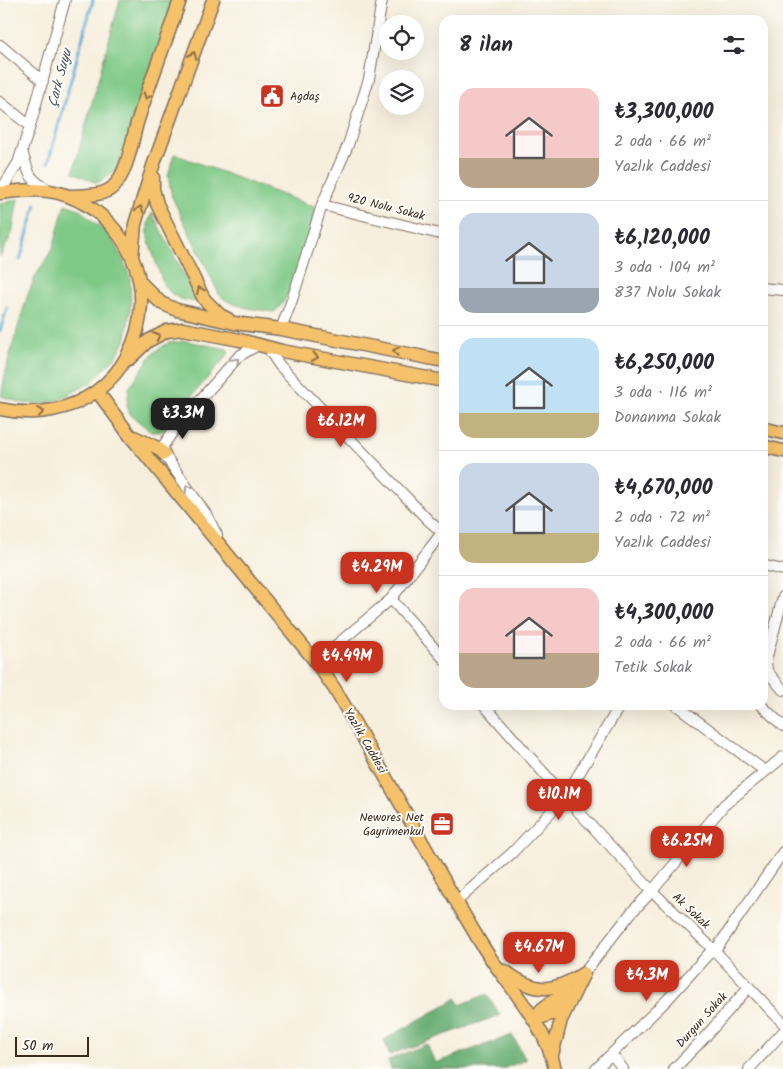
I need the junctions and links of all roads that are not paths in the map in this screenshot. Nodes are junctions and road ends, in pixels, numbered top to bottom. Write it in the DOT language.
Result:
graph roads {
  1 [pos="65,0"];
  2 [pos="180,0"];
  3 [pos="213,0"];
  4 [pos="382,0"];
  5 [pos="0,45"];
  6 [pos="43,81"];
  7 [pos="0,102"];
  8 [pos="30,126"];
  9 [pos="22,151"];
  10 [pos="153,166"];
  11 [pos="50,191"];
  12 [pos="0,192"];
  13 [pos="66,196"];
  14 [pos="322,204"];
  15 [pos="439,233"];
  16 [pos="132,257"];
  17 [pos="140,282"];
  18 [pos="768,289"];
  19 [pos="783,290"];
  20 [pos="234,323"];
  21 [pos="280,328"];
  22 [pos="258,344"];
  23 [pos="271,348"];
  24 [pos="439,360"];
  25 [pos="120,368"];
  26 [pos="439,380"];
  27 [pos="97,391"];
  28 [pos="0,409"];
  29 [pos="768,429"];
  30 [pos="783,433"];
  31 [pos="131,437"];
  32 [pos="768,447"];
  33 [pos="783,451"];
  34 [pos="164,454"];
  35 [pos="439,528"];
  36 [pos="439,536"];
  37 [pos="222,545"];
  38 [pos="768,566"];
  39 [pos="783,570"];
  40 [pos="783,597"];
  41 [pos="391,599"];
  42 [pos="439,653"];
  43 [pos="768,653"];
  44 [pos="316,662"];
  45 [pos="768,672"];
  46 [pos="783,690"];
  47 [pos="488,710"];
  48 [pos="617,710"];
  49 [pos="683,710"];
  50 [pos="766,710"];
  51 [pos="783,726"];
  52 [pos="783,757"];
  53 [pos="765,771"];
  54 [pos="565,797"];
  55 [pos="783,852"];
  56 [pos="652,891"];
  57 [pos="456,902"];
  58 [pos="714,950"];
  59 [pos="495,964"];
  60 [pos="584,972"];
  61 [pos="749,987"];
  62 [pos="781,1016"];
  63 [pos="534,1020"];
  64 [pos="783,1032"];
  65 [pos="612,1054"];
  66 [pos="552,1055"];
  67 [pos="555,1069"];
  68 [pos="596,1069"];
  69 [pos="623,1069"];
  70 [pos="674,1069"];
  71 [pos="749,1069"];
  1 -- 6 [label="street"];
  2 -- 13 [label="main road, one-way"];
  10 -- 3 [label="main road, one-way"];
  4 -- 14 [label="street"];
  5 -- 6 [label="street"];
  6 -- 8 [label="street"];
  7 -- 8 [label="street"];
  8 -- 9 [label="street"];
  9 -- 11 [label="street"];
  9 -- 12 [label="street"];
  16 -- 10 [label="main road, one-way"];
  20 -- 10 [label="main road, one-way"];
  11 -- 12 [label="main road"];
  11 -- 13 [label="main road"];
  13 -- 16 [label="main road"];
  14 -- 15 [label="street, 920 Nolu Sokak"];
  14 -- 21 [label="street"];
  16 -- 17 [label="main road"];
  17 -- 20 [label="main road"];
  17 -- 25 [label="main road"];
  18 -- 19 [label="street"];
  20 -- 21 [label="main road"];
  24 -- 21 [label="main road, one-way"];
  22 -- 23 [label="main road"];
  25 -- 22 [label="main road, one-way"];
  34 -- 22 [label="street, one-way"];
  23 -- 26 [label="main road, one-way"];
  23 -- 35 [label="street"];
  25 -- 27 [label="main road"];
  28 -- 27 [label="main road, one-way"];
  27 -- 31 [label="main road, Yazlık Caddesi"];
  29 -- 30 [label="main road"];
  31 -- 34 [label="main road"];
  31 -- 37 [label="main road, Yazlık Caddesi"];
  32 -- 33 [label="main road"];
  37 -- 34 [label="street, one-way"];
  36 -- 41 [label="street"];
  37 -- 44 [label="main road, Yazlık Caddesi"];
  38 -- 39 [label="street"];
  40 -- 43 [label="street"];
  41 -- 42 [label="street"];
  41 -- 44 [label="street"];
  44 -- 57 [label="main road, Yazlık Caddesi"];
  45 -- 46 [label="street"];
  47 -- 54 [label="street, Ak Sokak"];
  48 -- 54 [label="street"];
  49 -- 53 [label="street"];
  50 -- 51 [label="street"];
  52 -- 53 [label="street"];
  53 -- 56 [label="street"];
  54 -- 56 [label="street, Ak Sokak"];
  54 -- 57 [label="street"];
  55 -- 58 [label="street"];
  56 -- 58 [label="street, Ak Sokak"];
  56 -- 60 [label="street"];
  57 -- 59 [label="main road, Yazlık Caddesi"];
  58 -- 61 [label="street, Ak Sokak"];
  58 -- 65 [label="street"];
  59 -- 60 [label="main road"];
  59 -- 63 [label="main road, Yazlık Caddesi"];
  60 -- 63 [label="main road"];
  60 -- 66 [label="main road"];
  61 -- 62 [label="street, Ak Sokak"];
  61 -- 70 [label="street, Durgun Sokak"];
  63 -- 66 [label="main road, Yazlık Caddesi"];
  64 -- 71 [label="street"];
  65 -- 68 [label="street"];
  65 -- 69 [label="street"];
  66 -- 67 [label="main road, Yazlık Caddesi"];
}
